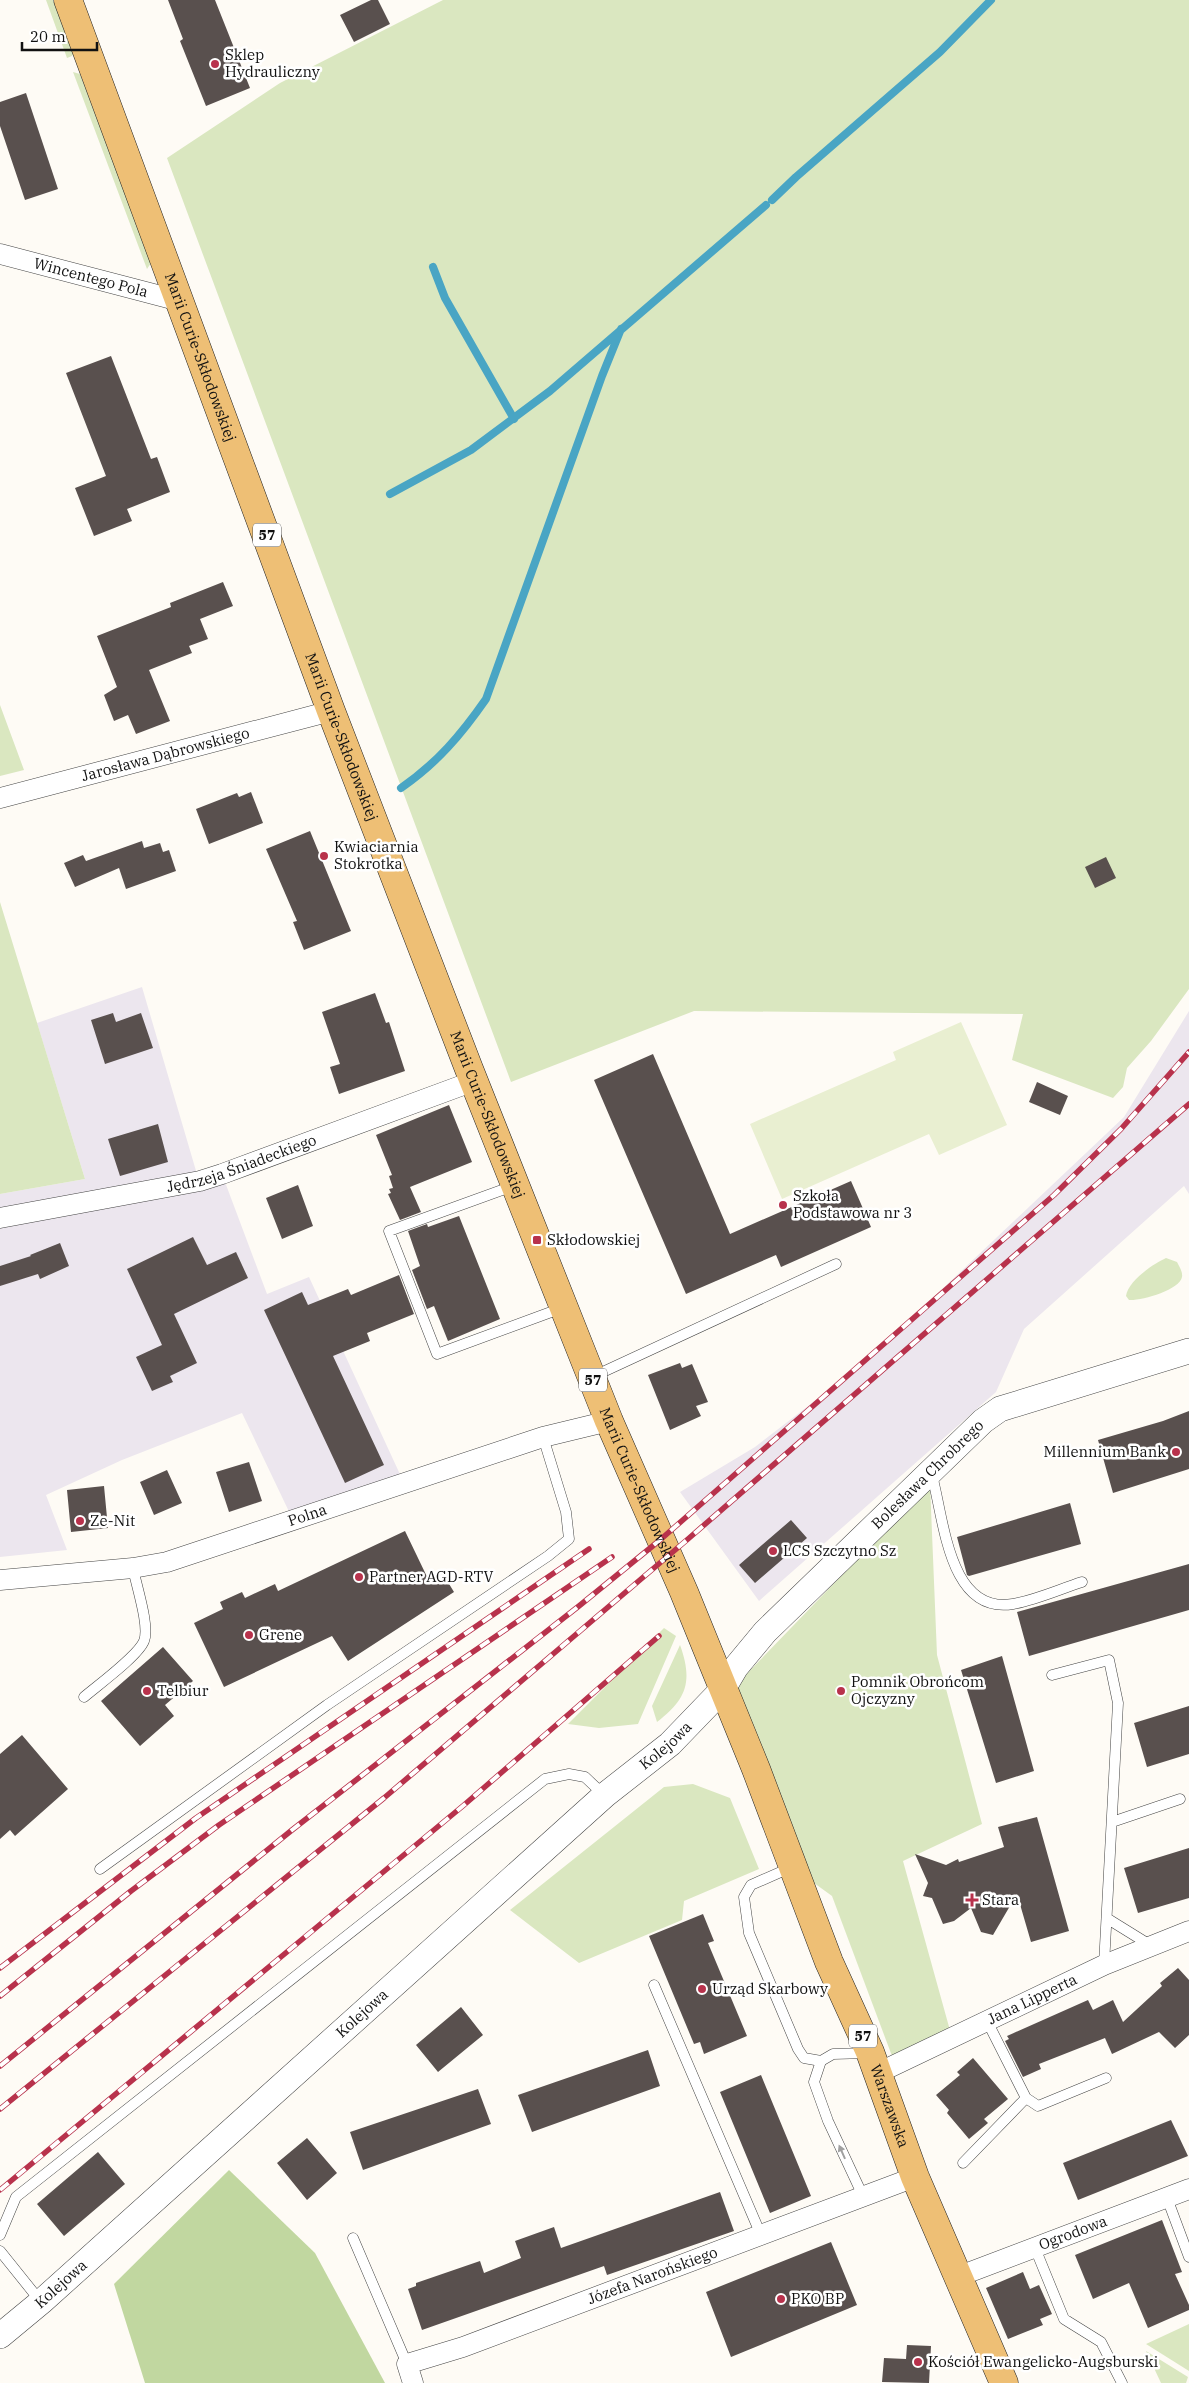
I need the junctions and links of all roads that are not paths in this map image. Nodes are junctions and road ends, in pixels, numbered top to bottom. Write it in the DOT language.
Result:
graph roads {
  1 [pos="68,0"];
  2 [pos="0,254"];
  3 [pos="180,301"];
  4 [pos="332,711"];
  5 [pos="0,798"];
  6 [pos="474,1081"];
  7 [pos="516,1185"];
  8 [pos="0,1218"];
  9 [pos="836,1264"];
  10 [pos="564,1307"];
  11 [pos="1189,1351"];
  12 [pos="592,1377"];
  13 [pos="609,1421"];
  14 [pos="543,1437"];
  15 [pos="931,1470"];
  16 [pos="133,1568"];
  17 [pos="0,1580"];
  18 [pos="1082,1582"];
  19 [pos="1052,1675"];
  20 [pos="723,1689"];
  21 [pos="84,1697"];
  22 [pos="605,1795"];
  23 [pos="1180,1799"];
  24 [pos="1112,1822"];
  25 [pos="792,1867"];
  26 [pos="100,1869"];
  27 [pos="1108,1919"];
  28 [pos="1189,1931"];
  29 [pos="1150,1945"];
  30 [pos="1104,1965"];
  31 [pos="654,1985"];
  32 [pos="987,2021"];
  33 [pos="821,2061"];
  34 [pos="874,2063"];
  35 [pos="1106,2078"];
  36 [pos="1026,2098"];
  37 [pos="963,2162"];
  38 [pos="915,2177"];
  39 [pos="1189,2189"];
  40 [pos="863,2196"];
  41 [pos="1167,2198"];
  42 [pos="0,2235"];
  43 [pos="761,2235"];
  44 [pos="354,2238"];
  45 [pos="1035,2248"];
  46 [pos="0,2251"];
  47 [pos="1189,2257"];
  48 [pos="957,2277"];
  49 [pos="41,2302"];
  50 [pos="0,2336"];
  51 [pos="410,2374"];
  52 [pos="1004,2383"];
  53 [pos="1122,2383"];
  1 -- 3 [label="main road, Marii Curie-Skłodowskiej / 57"];
  2 -- 3 [label="street, Wincentego Pola"];
  3 -- 4 [label="main road, Marii Curie-Skłodowskiej / 57"];
  4 -- 5 [label="street, Jarosława Dąbrowskiego"];
  4 -- 6 [label="main road, Marii Curie-Skłodowskiej / 57"];
  6 -- 7 [label="main road, Marii Curie-Skłodowskiej / 57"];
  6 -- 8 [label="street, Jędrzeja Śniadeckiego"];
  7 -- 10 [label="main road, Marii Curie-Skłodowskiej / 57"];
  7 -- 10 [label="lane"];
  9 -- 12 [label="lane"];
  10 -- 12 [label="main road, Marii Curie-Skłodowskiej / 57"];
  11 -- 15 [label="street, Bolesława Chrobrego"];
  12 -- 13 [label="main road, Marii Curie-Skłodowskiej / 57"];
  13 -- 14 [label="street, Polna"];
  13 -- 20 [label="main road, Marii Curie-Skłodowskiej / 57"];
  14 -- 16 [label="street, Polna"];
  14 -- 26 [label="lane"];
  15 -- 18 [label="lane"];
  15 -- 20 [label="street, Bolesława Chrobrego"];
  16 -- 17 [label="street, Polna"];
  16 -- 21 [label="lane"];
  19 -- 24 [label="lane"];
  20 -- 22 [label="street, Kolejowa"];
  20 -- 25 [label="main road, Warszawska / 57"];
  22 -- 42 [label="lane"];
  22 -- 49 [label="street, Kolejowa"];
  23 -- 24 [label="lane"];
  24 -- 27 [label="lane"];
  25 -- 33 [label="lane"];
  25 -- 34 [label="main road, Warszawska / 57"];
  27 -- 29 [label="lane"];
  27 -- 30 [label="lane"];
  28 -- 29 [label="street, Jana Lipperta"];
  29 -- 30 [label="street, Jana Lipperta"];
  30 -- 32 [label="street, Jana Lipperta"];
  31 -- 43 [label="lane"];
  32 -- 34 [label="street, Jana Lipperta"];
  32 -- 36 [label="lane"];
  33 -- 34 [label="lane"];
  40 -- 33 [label="lane, one-way"];
  34 -- 38 [label="main road, Warszawska / 57"];
  35 -- 36 [label="lane"];
  36 -- 37 [label="lane"];
  38 -- 40 [label="street, Józefa Narońskiego"];
  38 -- 48 [label="main road, Warszawska / 57"];
  39 -- 41 [label="street, Ogrodowa"];
  40 -- 43 [label="street, Józefa Narońskiego"];
  41 -- 45 [label="street, Ogrodowa"];
  41 -- 47 [label="lane"];
  43 -- 51 [label="street, Józefa Narońskiego"];
  44 -- 51 [label="lane"];
  45 -- 48 [label="street, Ogrodowa"];
  45 -- 53 [label="lane"];
  46 -- 49 [label="lane"];
  48 -- 52 [label="main road, Warszawska / 57"];
  49 -- 50 [label="street, Kolejowa"];
}
